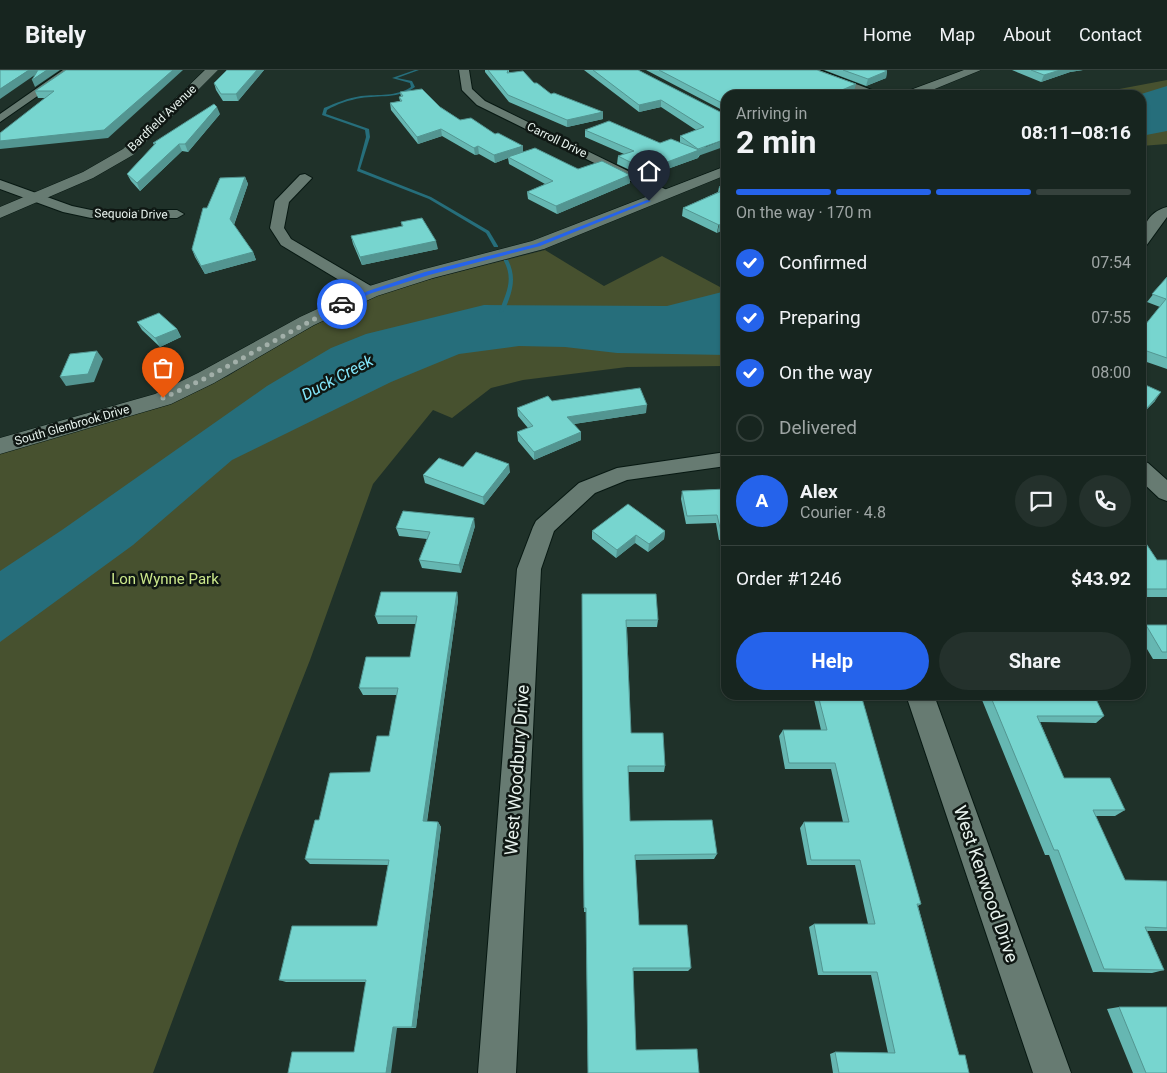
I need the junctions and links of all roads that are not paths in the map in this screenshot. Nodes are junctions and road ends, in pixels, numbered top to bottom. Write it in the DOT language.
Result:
graph roads {
  1 [pos="70,70"];
  2 [pos="212,70"];
  3 [pos="464,70"];
  4 [pos="809,70"];
  5 [pos="975,70"];
  6 [pos="866,90"];
  7 [pos="922,90"];
  8 [pos="0,119"];
  9 [pos="721,172"];
  10 [pos="305,178"];
  11 [pos="0,184"];
  12 [pos="668,194"];
  13 [pos="38,198"];
  14 [pos="0,214"];
  15 [pos="177,214"];
  16 [pos="1164,216"];
  17 [pos="1146,237"];
  18 [pos="370,292"];
  19 [pos="0,446"];
  20 [pos="721,460"];
  21 [pos="1146,473"];
  22 [pos="1167,493"];
  23 [pos="922,700"];
  24 [pos="498,1073"];
  25 [pos="1052,1073"];
  1 -- 8 [label="street"];
  2 -- 13 [label="street, Bardfield Avenue"];
  3 -- 12 [label="street, Carroll Drive"];
  4 -- 6 [label="street"];
  5 -- 7 [label="street"];
  9 -- 12 [label="street, South Glenbrook Drive"];
  10 -- 18 [label="street"];
  11 -- 13 [label="street, Sequoia Drive"];
  12 -- 18 [label="street, South Glenbrook Drive"];
  13 -- 14 [label="street, Bardfield Avenue"];
  13 -- 15 [label="street, Sequoia Drive"];
  16 -- 17 [label="street"];
  18 -- 19 [label="street, South Glenbrook Drive"];
  20 -- 24 [label="street, West Woodbury Drive"];
  21 -- 22 [label="street"];
  23 -- 25 [label="street, West Kenwood Drive"];
}
